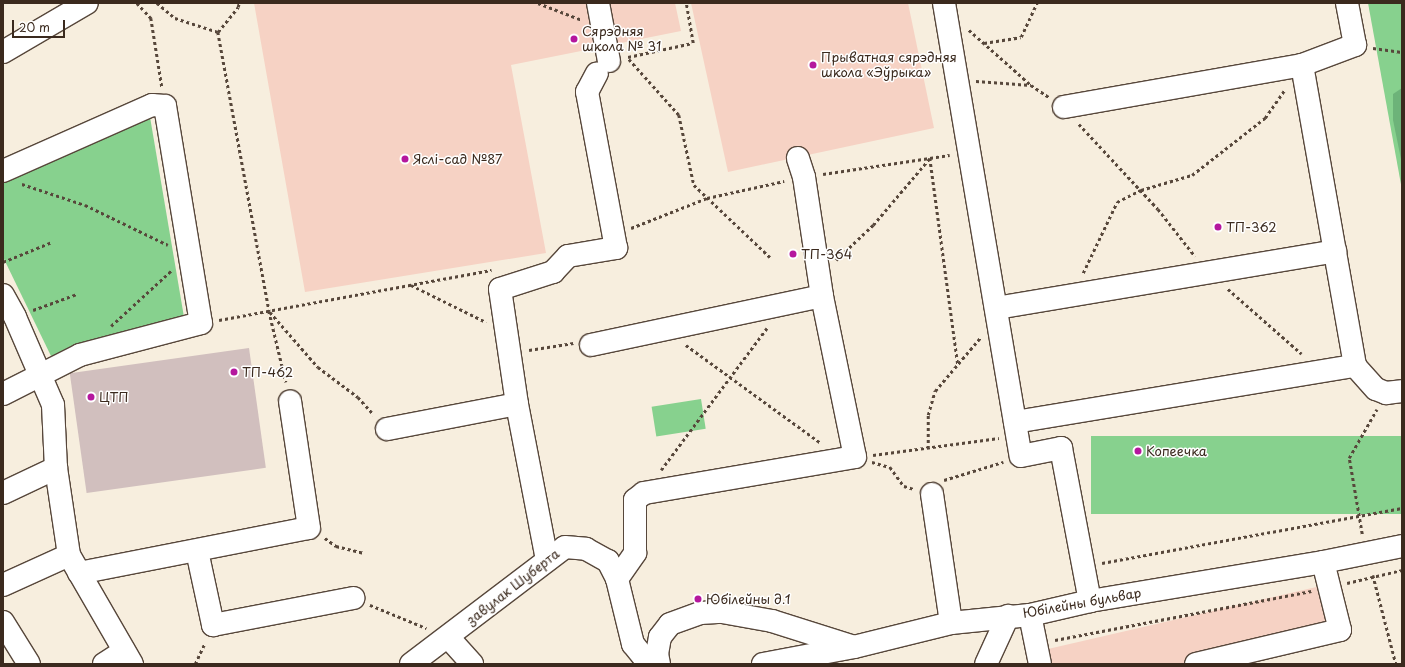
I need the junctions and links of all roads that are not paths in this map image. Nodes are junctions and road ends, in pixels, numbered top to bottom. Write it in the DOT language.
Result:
graph roads {
  1 [pos="87,3"];
  2 [pos="598,3"];
  3 [pos="944,3"];
  4 [pos="1348,3"];
  5 [pos="3,52"];
  6 [pos="1302,65"];
  7 [pos="1064,107"];
  8 [pos="798,158"];
  9 [pos="4,171"];
  10 [pos="1335,251"];
  11 [pos="3,295"];
  12 [pos="822,296"];
  13 [pos="997,312"];
  14 [pos="591,344"];
  15 [pos="1355,366"];
  16 [pos="40,374"];
  17 [pos="1394,392"];
  18 [pos="3,394"];
  19 [pos="290,401"];
  20 [pos="517,404"];
  21 [pos="387,429"];
  22 [pos="1018,438"];
  23 [pos="56,468"];
  24 [pos="3,493"];
  25 [pos="932,494"];
  26 [pos="1402,546"];
  27 [pos="197,551"];
  28 [pos="548,560"];
  29 [pos="1323,562"];
  30 [pos="74,564"];
  31 [pos="617,579"];
  32 [pos="3,585"];
  33 [pos="353,598"];
  34 [pos="1090,602"];
  35 [pos="1030,615"];
  36 [pos="1008,616"];
  37 [pos="3,622"];
  38 [pos="952,623"];
  39 [pos="448,637"];
  40 [pos="854,648"];
  41 [pos="128,658"];
  42 [pos="29,664"];
  43 [pos="104,664"];
  44 [pos="411,664"];
  45 [pos="472,664"];
  46 [pos="649,664"];
  47 [pos="659,664"];
  48 [pos="763,664"];
  49 [pos="986,664"];
  50 [pos="1040,664"];
  51 [pos="1196,664"];
  1 -- 5 [label="street"];
  2 -- 20 [label="street"];
  3 -- 13 [label="street"];
  4 -- 6 [label="street"];
  6 -- 7 [label="street"];
  6 -- 10 [label="street"];
  8 -- 12 [label="street"];
  9 -- 16 [label="street"];
  10 -- 13 [label="street"];
  10 -- 15 [label="street"];
  11 -- 16 [label="street"];
  12 -- 14 [label="street"];
  12 -- 31 [label="street"];
  13 -- 22 [label="street"];
  15 -- 17 [label="street"];
  15 -- 22 [label="street"];
  16 -- 18 [label="street"];
  16 -- 23 [label="street"];
  19 -- 27 [label="street"];
  20 -- 21 [label="street"];
  20 -- 28 [label="street"];
  22 -- 34 [label="street"];
  23 -- 24 [label="street"];
  23 -- 30 [label="street"];
  25 -- 38 [label="street"];
  26 -- 29 [label="street, Юбілейны бульвар"];
  27 -- 30 [label="street"];
  27 -- 33 [label="street"];
  28 -- 31 [label="street, завулак Шуберта"];
  28 -- 39 [label="street, завулак Шуберта"];
  29 -- 34 [label="street, Юбілейны бульвар"];
  29 -- 51 [label="street"];
  30 -- 32 [label="street"];
  30 -- 41 [label="street"];
  31 -- 46 [label="street, завулак Шуберта"];
  34 -- 35 [label="street, Юбілейны бульвар"];
  35 -- 36 [label="street, Юбілейны бульвар"];
  35 -- 50 [label="street"];
  36 -- 38 [label="street, Юбілейны бульвар"];
  36 -- 49 [label="street"];
  37 -- 42 [label="street"];
  38 -- 40 [label="street, Юбілейны бульвар"];
  39 -- 44 [label="street, завулак Шуберта"];
  39 -- 45 [label="street"];
  40 -- 47 [label="street"];
  40 -- 48 [label="street, Юбілейны бульвар"];
  41 -- 43 [label="street"];
}
